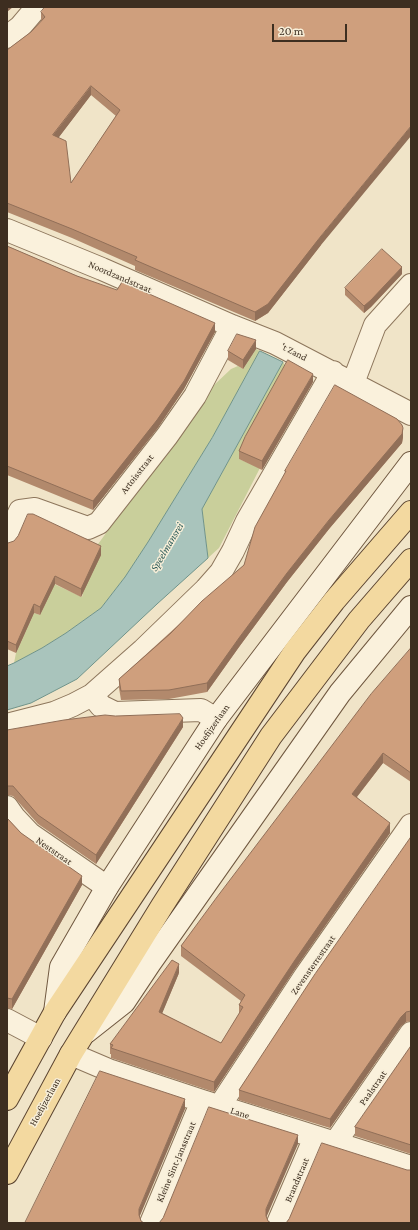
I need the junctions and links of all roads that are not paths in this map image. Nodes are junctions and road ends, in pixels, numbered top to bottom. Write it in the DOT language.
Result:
graph roads {
  1 [pos="37,7"];
  2 [pos="7,37"];
  3 [pos="7,230"];
  4 [pos="411,285"];
  5 [pos="232,326"];
  6 [pos="333,372"];
  7 [pos="353,383"];
  8 [pos="411,414"];
  9 [pos="411,463"];
  10 [pos="411,512"];
  11 [pos="7,539"];
  12 [pos="411,560"];
  13 [pos="411,607"];
  14 [pos="92,695"];
  15 [pos="216,719"];
  16 [pos="7,725"];
  17 [pos="7,807"];
  18 [pos="411,826"];
  19 [pos="107,887"];
  20 [pos="55,1012"];
  21 [pos="7,1020"];
  22 [pos="85,1032"];
  23 [pos="411,1033"];
  24 [pos="41,1038"];
  25 [pos="71,1054"];
  26 [pos="7,1099"];
  27 [pos="211,1104"];
  28 [pos="325,1140"];
  29 [pos="411,1167"];
  30 [pos="7,1173"];
  31 [pos="151,1223"];
  32 [pos="278,1223"];
  1 -- 2 [label="street"];
  3 -- 5 [label="street, Noordzandstraat"];
  4 -- 7 [label="street"];
  5 -- 6 [label="street, 't Zand"];
  5 -- 11 [label="street, Artoisstraat"];
  6 -- 7 [label="street, 't Zand"];
  6 -- 14 [label="street"];
  7 -- 8 [label="street, 't Zand"];
  9 -- 15 [label="street, Hoefijzerlaan"];
  10 -- 20 [label="main road, Hoefijzerlaan"];
  12 -- 22 [label="main road, Hoefijzerlaan"];
  13 -- 22 [label="street, Hoefijzerlaan"];
  14 -- 15 [label="street"];
  14 -- 16 [label="street"];
  15 -- 19 [label="street, Hoefijzerlaan"];
  17 -- 19 [label="street, Neststraat"];
  18 -- 27 [label="street, Zevensterrestraat"];
  19 -- 20 [label="street, Hoefijzerlaan"];
  20 -- 24 [label="main road, Hoefijzerlaan"];
  21 -- 24 [label="street"];
  22 -- 25 [label="main road, Hoefijzerlaan"];
  23 -- 28 [label="street, Paalstraat"];
  24 -- 26 [label="main road, Hoefijzerlaan"];
  25 -- 27 [label="street, Lane"];
  25 -- 30 [label="main road, Hoefijzerlaan"];
  27 -- 28 [label="street, Lane"];
  27 -- 31 [label="street, Kleine Sint-Jansstraat"];
  28 -- 29 [label="street, Lane"];
  28 -- 32 [label="street, Brandstraat"];
}
